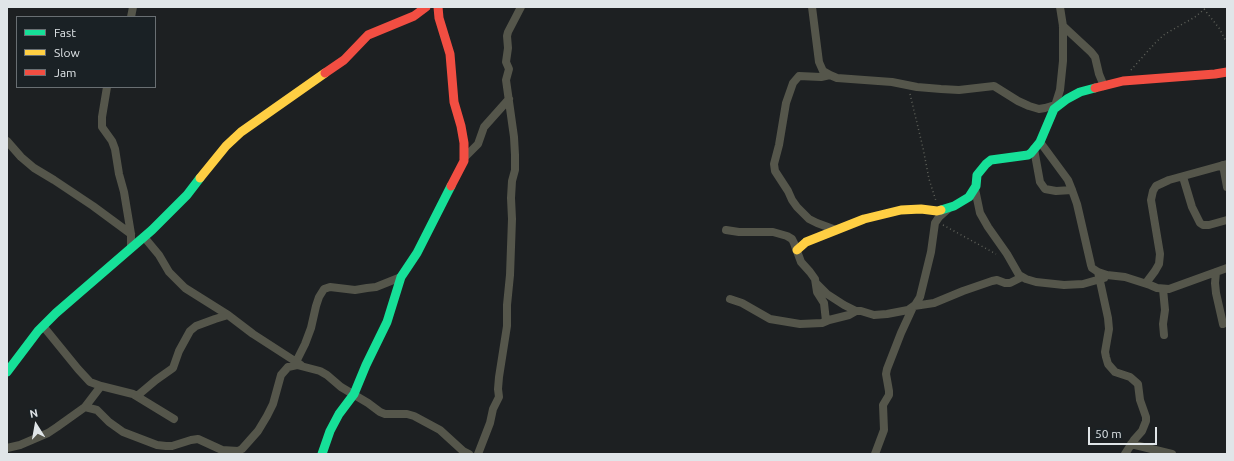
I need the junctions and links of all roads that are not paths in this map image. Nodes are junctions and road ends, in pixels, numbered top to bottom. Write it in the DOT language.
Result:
graph roads {
  1 [pos="426,7"];
  2 [pos="438,7"];
  3 [pos="521,7"];
  4 [pos="812,7"];
  5 [pos="1060,7"];
  6 [pos="1063,26"];
  7 [pos="1227,72"];
  8 [pos="830,75"];
  9 [pos="1104,86"];
  10 [pos="107,88"];
  11 [pos="508,99"];
  12 [pos="1055,107"];
  13 [pos="7,142"];
  14 [pos="1037,146"];
  15 [pos="464,158"];
  16 [pos="1225,165"];
  17 [pos="1183,177"];
  18 [pos="1227,187"];
  19 [pos="975,189"];
  20 [pos="1072,190"];
  21 [pos="946,209"];
  22 [pos="1227,220"];
  23 [pos="726,230"];
  24 [pos="836,230"];
  25 [pos="131,234"];
  26 [pos="144,237"];
  27 [pos="131,248"];
  28 [pos="797,250"];
  29 [pos="1227,268"];
  30 [pos="1216,272"];
  31 [pos="1099,276"];
  32 [pos="401,277"];
  33 [pos="1022,277"];
  34 [pos="816,283"];
  35 [pos="1146,283"];
  36 [pos="1163,289"];
  37 [pos="730,299"];
  38 [pos="913,307"];
  39 [pos="856,311"];
  40 [pos="228,315"];
  41 [pos="826,322"];
  42 [pos="1223,324"];
  43 [pos="44,326"];
  44 [pos="1164,335"];
  45 [pos="299,364"];
  46 [pos="7,372"];
  47 [pos="101,386"];
  48 [pos="354,394"];
  49 [pos="137,396"];
  50 [pos="85,407"];
  51 [pos="174,419"];
  52 [pos="1131,444"];
  53 [pos="7,448"];
  54 [pos="237,453"];
  55 [pos="322,454"];
  56 [pos="469,454"];
  57 [pos="478,454"];
  58 [pos="875,454"];
  59 [pos="1125,454"];
  60 [pos="1172,454"];
  1 -- 26 [label="street"];
  2 -- 15 [label="street"];
  3 -- 11 [label="street"];
  4 -- 8 [label="street"];
  5 -- 6 [label="street"];
  6 -- 9 [label="street"];
  6 -- 12 [label="street"];
  7 -- 9 [label="street"];
  8 -- 12 [label="street"];
  8 -- 24 [label="street"];
  9 -- 12 [label="street"];
  10 -- 25 [label="street"];
  11 -- 15 [label="street"];
  11 -- 57 [label="street"];
  12 -- 14 [label="street"];
  13 -- 25 [label="street"];
  14 -- 19 [label="street"];
  14 -- 20 [label="street"];
  14 -- 20 [label="street"];
  15 -- 32 [label="street"];
  16 -- 17 [label="street"];
  16 -- 18 [label="street"];
  17 -- 22 [label="street"];
  17 -- 35 [label="street"];
  19 -- 21 [label="street"];
  19 -- 33 [label="street"];
  20 -- 31 [label="street"];
  21 -- 24 [label="street"];
  21 -- 38 [label="street"];
  23 -- 28 [label="street"];
  24 -- 28 [label="street"];
  25 -- 27 [label="street"];
  26 -- 27 [label="street"];
  26 -- 40 [label="street"];
  27 -- 43 [label="street"];
  28 -- 34 [label="street"];
  29 -- 30 [label="street"];
  30 -- 36 [label="street"];
  30 -- 42 [label="street"];
  31 -- 33 [label="street"];
  31 -- 35 [label="street"];
  31 -- 52 [label="street"];
  32 -- 45 [label="street"];
  32 -- 48 [label="street"];
  33 -- 38 [label="street"];
  34 -- 39 [label="street"];
  34 -- 41 [label="street"];
  35 -- 36 [label="street"];
  36 -- 44 [label="street"];
  37 -- 41 [label="street"];
  38 -- 39 [label="street"];
  38 -- 58 [label="street"];
  39 -- 41 [label="street"];
  40 -- 45 [label="street"];
  40 -- 49 [label="street"];
  43 -- 46 [label="street"];
  43 -- 47 [label="street"];
  45 -- 48 [label="street"];
  45 -- 54 [label="street"];
  47 -- 49 [label="street"];
  47 -- 50 [label="street"];
  48 -- 55 [label="street"];
  48 -- 56 [label="street"];
  49 -- 51 [label="street"];
  50 -- 53 [label="street"];
  50 -- 54 [label="street"];
  52 -- 59 [label="street"];
  52 -- 60 [label="street"];
}
